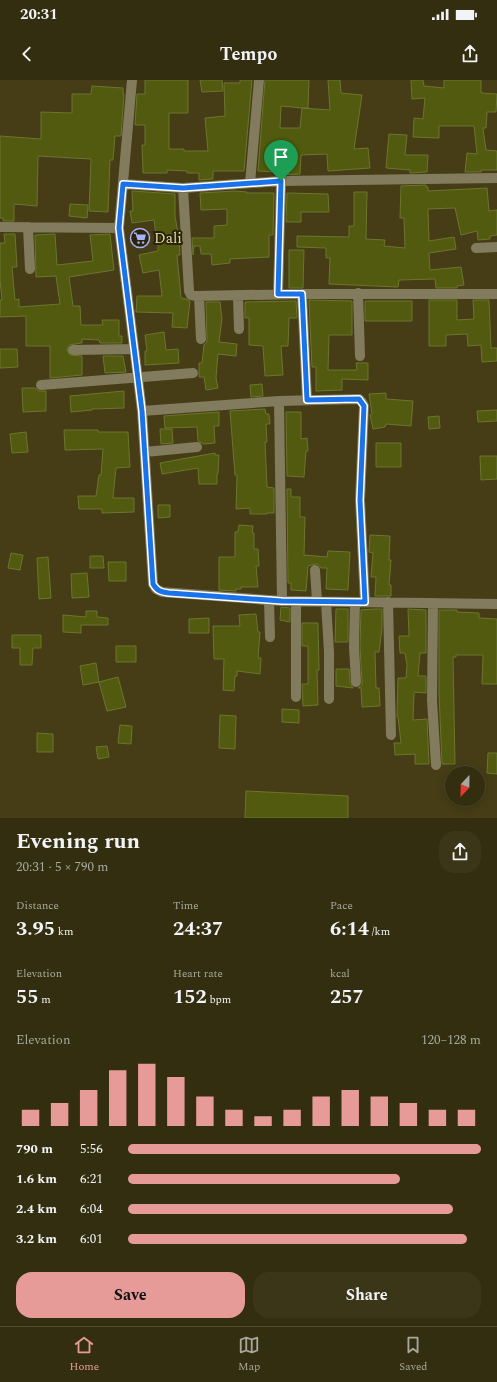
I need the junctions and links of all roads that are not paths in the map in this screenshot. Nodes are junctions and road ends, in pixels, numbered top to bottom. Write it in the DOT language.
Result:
graph roads {
  1 [pos="126,80"];
  2 [pos="132,80"];
  3 [pos="259,80"];
  4 [pos="497,178"];
  5 [pos="281,181"];
  6 [pos="250,183"];
  7 [pos="123,184"];
  8 [pos="183,188"];
  9 [pos="0,227"];
  10 [pos="28,227"];
  11 [pos="119,228"];
  12 [pos="497,247"];
  13 [pos="476,248"];
  14 [pos="30,268"];
  15 [pos="358,293"];
  16 [pos="278,294"];
  17 [pos="302,294"];
  18 [pos="497,294"];
  19 [pos="199,296"];
  20 [pos="238,296"];
  21 [pos="239,329"];
  22 [pos="201,339"];
  23 [pos="134,349"];
  24 [pos="73,350"];
  25 [pos="360,356"];
  26 [pos="194,373"];
  27 [pos="138,378"];
  28 [pos="41,385"];
  29 [pos="307,400"];
  30 [pos="279,401"];
  31 [pos="142,411"];
  32 [pos="197,447"];
  33 [pos="145,452"];
  34 [pos="315,570"];
  35 [pos="269,600"];
  36 [pos="282,601"];
  37 [pos="296,601"];
  38 [pos="321,602"];
  39 [pos="360,602"];
  40 [pos="388,602"];
  41 [pos="433,603"];
  42 [pos="497,604"];
  43 [pos="270,637"];
  44 [pos="356,682"];
  45 [pos="296,697"];
  46 [pos="329,699"];
  47 [pos="391,735"];
  48 [pos="436,765"];
  1 -- 2 [label="street"];
  2 -- 7 [label="street"];
  3 -- 6 [label="street"];
  4 -- 5 [label="street"];
  5 -- 6 [label="street"];
  5 -- 16 [label="street"];
  6 -- 8 [label="street"];
  7 -- 8 [label="street"];
  7 -- 11 [label="street"];
  8 -- 19 [label="street"];
  9 -- 10 [label="street"];
  10 -- 11 [label="street"];
  10 -- 14 [label="street"];
  11 -- 23 [label="street"];
  12 -- 13 [label="street"];
  15 -- 17 [label="street"];
  15 -- 18 [label="street"];
  15 -- 25 [label="street"];
  16 -- 17 [label="street"];
  16 -- 20 [label="street"];
  17 -- 29 [label="street"];
  19 -- 20 [label="street"];
  19 -- 22 [label="street"];
  20 -- 21 [label="street"];
  23 -- 24 [label="street"];
  23 -- 27 [label="street"];
  26 -- 27 [label="street"];
  27 -- 28 [label="street"];
  27 -- 31 [label="street"];
  29 -- 30 [label="street"];
  29 -- 39 [label="street"];
  30 -- 31 [label="street"];
  30 -- 36 [label="street"];
  31 -- 33 [label="street"];
  32 -- 33 [label="street"];
  33 -- 35 [label="street"];
  34 -- 38 [label="street"];
  35 -- 36 [label="street"];
  35 -- 43 [label="street"];
  36 -- 37 [label="street"];
  37 -- 38 [label="street"];
  37 -- 45 [label="street"];
  38 -- 39 [label="street"];
  38 -- 46 [label="street"];
  39 -- 40 [label="street"];
  39 -- 44 [label="street"];
  40 -- 41 [label="street"];
  40 -- 47 [label="street"];
  41 -- 42 [label="street"];
  41 -- 48 [label="street"];
}
